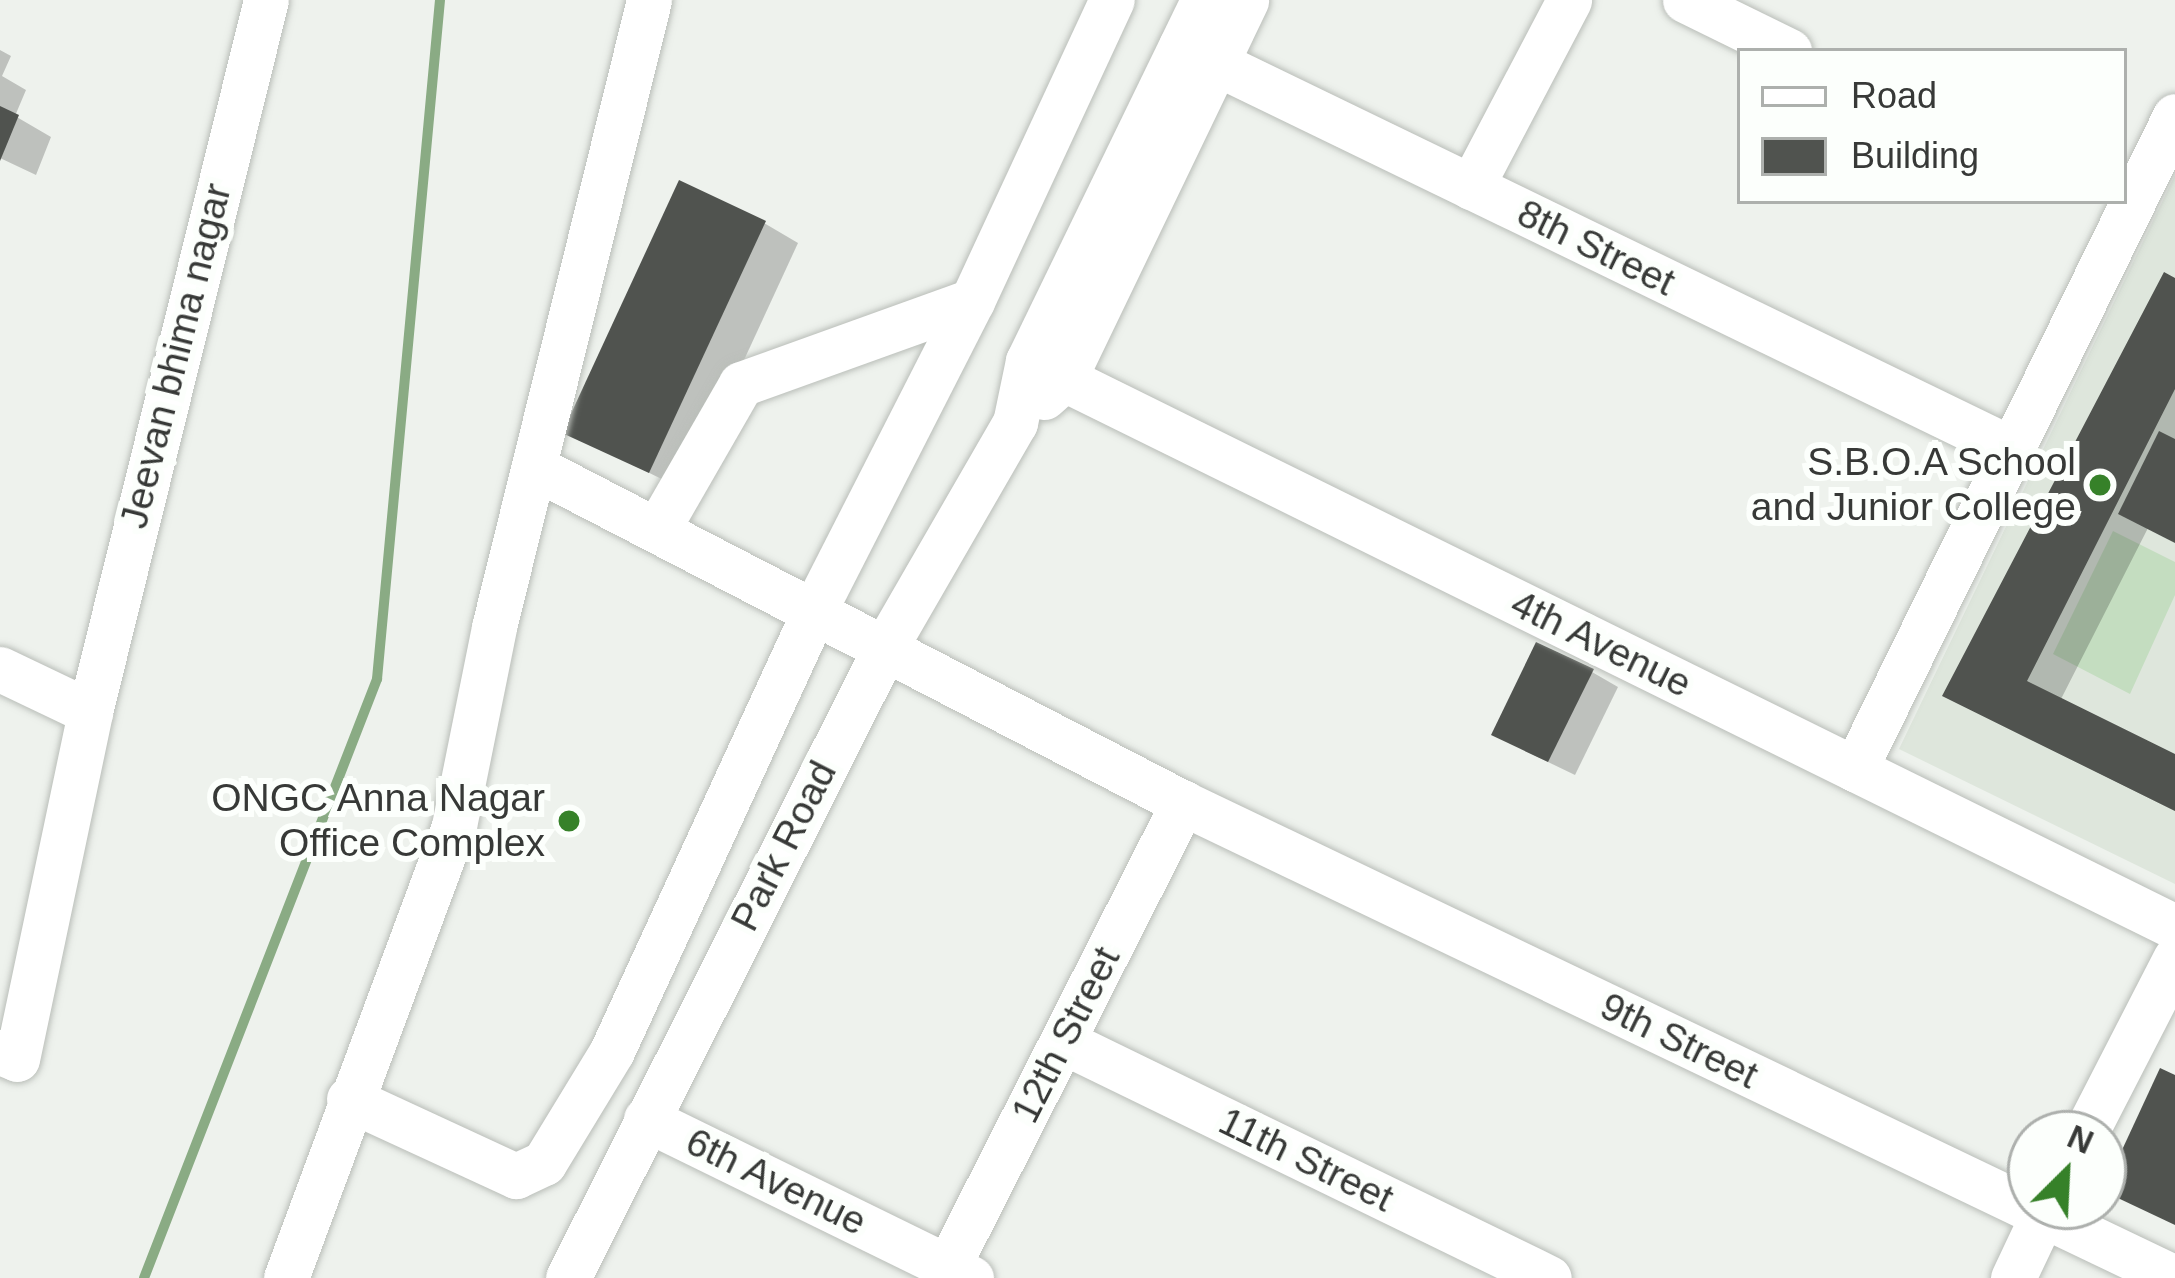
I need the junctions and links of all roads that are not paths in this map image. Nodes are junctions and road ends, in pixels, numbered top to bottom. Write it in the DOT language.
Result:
graph roads {
  1 [pos="266,0"];
  2 [pos="649,0"];
  3 [pos="1112,0"];
  4 [pos="1204,0"];
  5 [pos="1246,0"];
  6 [pos="1569,0"];
  7 [pos="1684,0"];
  8 [pos="1784,48"];
  9 [pos="1198,55"];
  10 [pos="2175,116"];
  11 [pos="2127,186"];
  12 [pos="1471,187"];
  13 [pos="2112,208"];
  14 [pos="972,301"];
  15 [pos="1046,370"];
  16 [pos="2012,449"];
  17 [pos="534,467"];
  18 [pos="657,530"];
  19 [pos="815,609"];
  20 [pos="886,646"];
  21 [pos="0,669"];
  22 [pos="90,712"];
  23 [pos="1855,769"];
  24 [pos="1183,803"];
  25 [pos="2175,927"];
  26 [pos="2175,959"];
  27 [pos="1064,1042"];
  28 [pos="0,1052"];
  29 [pos="349,1099"];
  30 [pos="2097,1110"];
  31 [pos="646,1119"];
  32 [pos="2007,1193"];
  33 [pos="2036,1230"];
  34 [pos="2082,1230"];
  35 [pos="954,1274"];
  36 [pos="286,1278"];
  37 [pos="568,1278"];
  38 [pos="1549,1278"];
  39 [pos="2013,1278"];
  40 [pos="2175,1278"];
  1 -- 22 [label="street, Jeevan bhima nagar"];
  2 -- 17 [label="street"];
  3 -- 14 [label="street"];
  4 -- 9 [label="street, Park Road"];
  5 -- 9 [label="street, Park Road"];
  6 -- 12 [label="street"];
  7 -- 8 [label="street"];
  9 -- 12 [label="street, 8th Street"];
  9 -- 15 [label="street, Park Road"];
  10 -- 11 [label="street"];
  12 -- 16 [label="street, 8th Street"];
  13 -- 16 [label="street"];
  14 -- 18 [label="street"];
  14 -- 19 [label="street"];
  15 -- 20 [label="street, Park Road"];
  15 -- 23 [label="street, 4th Avenue"];
  16 -- 23 [label="street"];
  17 -- 18 [label="street, 9th Street"];
  17 -- 29 [label="street"];
  18 -- 19 [label="street, 9th Street"];
  19 -- 20 [label="street, 9th Street"];
  19 -- 29 [label="street"];
  20 -- 24 [label="street, 9th Street"];
  20 -- 31 [label="street, Park Road"];
  21 -- 22 [label="street"];
  22 -- 28 [label="street, Jeevan bhima nagar"];
  23 -- 25 [label="street, 4th Avenue"];
  24 -- 27 [label="street, 12th Street"];
  24 -- 32 [label="street, 9th Street"];
  26 -- 30 [label="street"];
  27 -- 35 [label="street, 12th Street"];
  27 -- 38 [label="street, 11th Street"];
  29 -- 36 [label="street"];
  31 -- 35 [label="street, 6th Avenue"];
  31 -- 37 [label="street, Park Road"];
  33 -- 39 [label="street"];
  34 -- 40 [label="street, 9th Street"];
}
